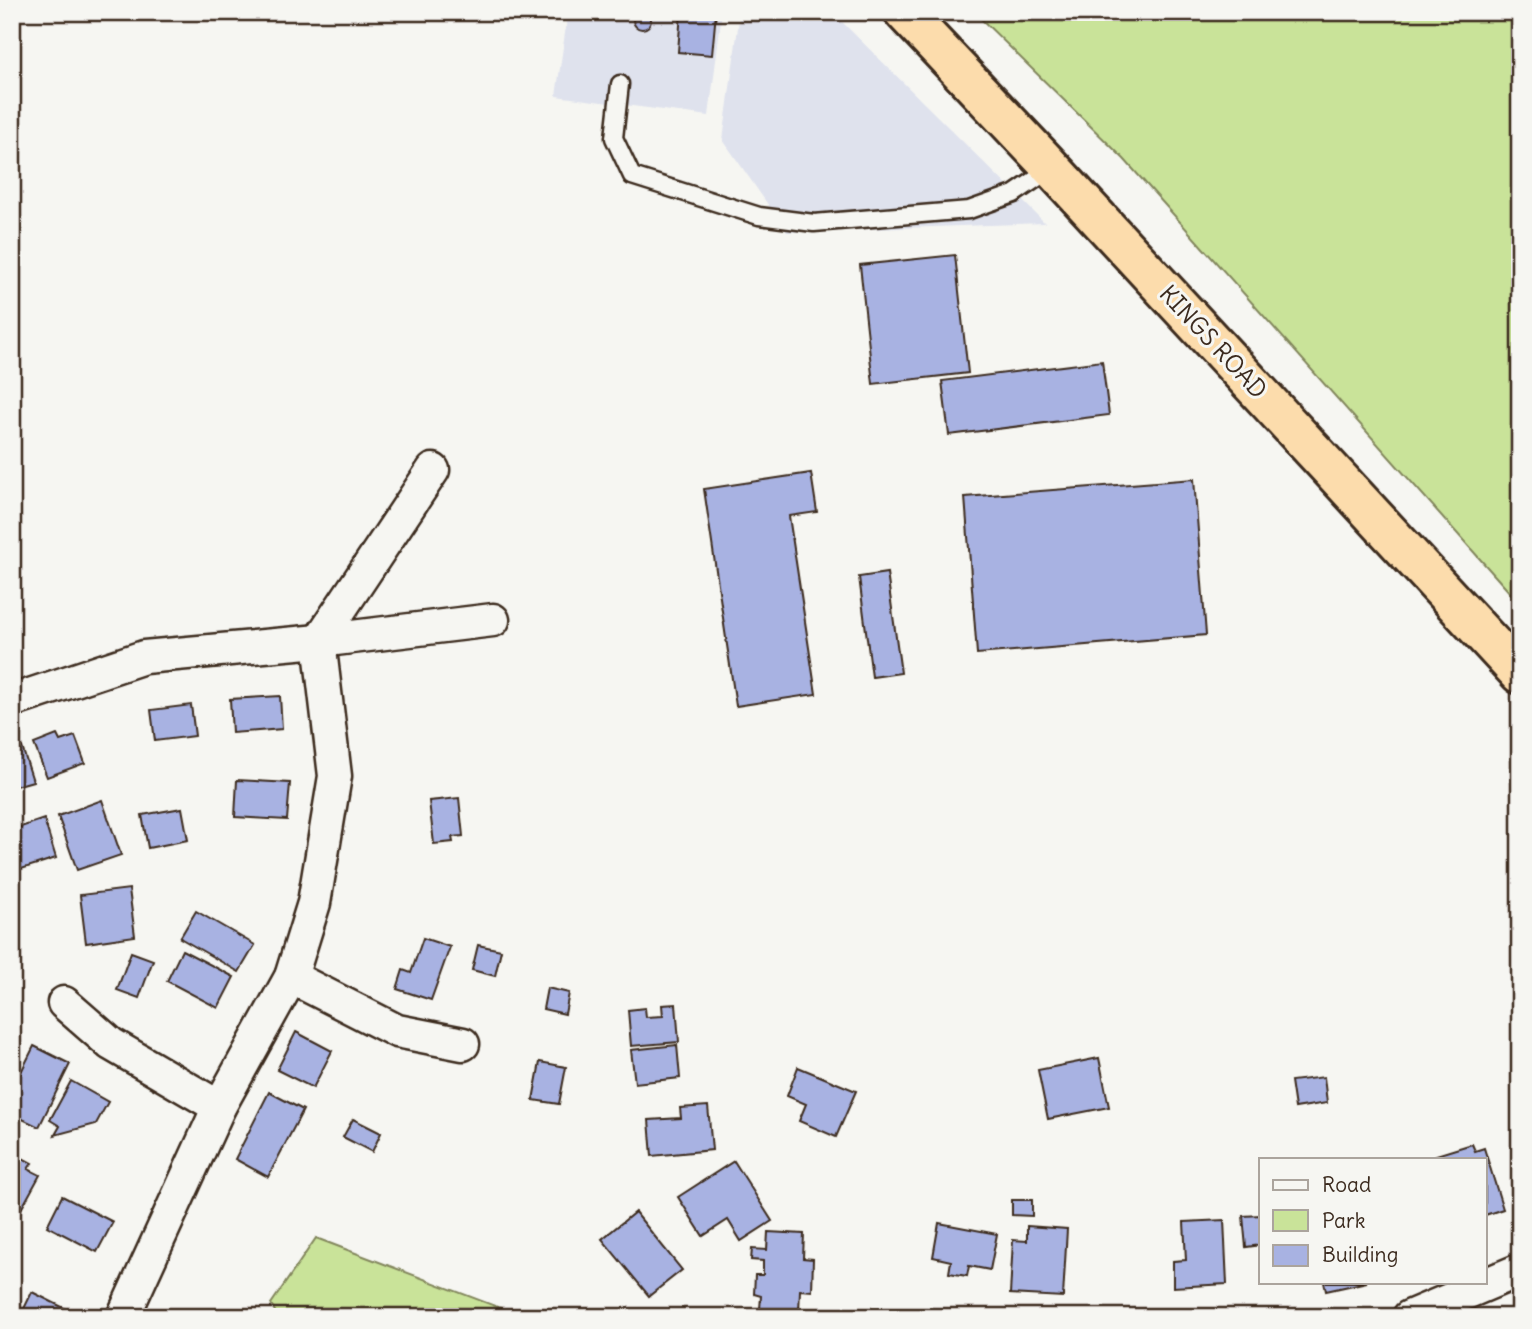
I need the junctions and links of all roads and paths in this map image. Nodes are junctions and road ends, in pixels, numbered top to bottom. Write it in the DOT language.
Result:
graph roads {
  1 [pos="904,12"];
  2 [pos="620,84"];
  3 [pos="1048,163"];
  4 [pos="433,470"];
  5 [pos="493,620"];
  6 [pos="319,641"];
  7 [pos="1520,674"];
  8 [pos="12,701"];
  9 [pos="291,977"];
  10 [pos="64,1003"];
  11 [pos="463,1044"];
  12 [pos="219,1107"];
  13 [pos="1520,1270"];
  14 [pos="123,1317"];
  15 [pos="1409,1317"];
  1 -- 3 [label="highway, KINGS ROAD"];
  2 -- 3 [label="lane"];
  3 -- 7 [label="highway, KINGS ROAD"];
  4 -- 6 [label="street"];
  5 -- 6 [label="street"];
  6 -- 8 [label="street"];
  6 -- 9 [label="street"];
  9 -- 11 [label="street"];
  9 -- 12 [label="street"];
  10 -- 12 [label="street"];
  12 -- 14 [label="street"];
  13 -- 15 [label="street"];
}
